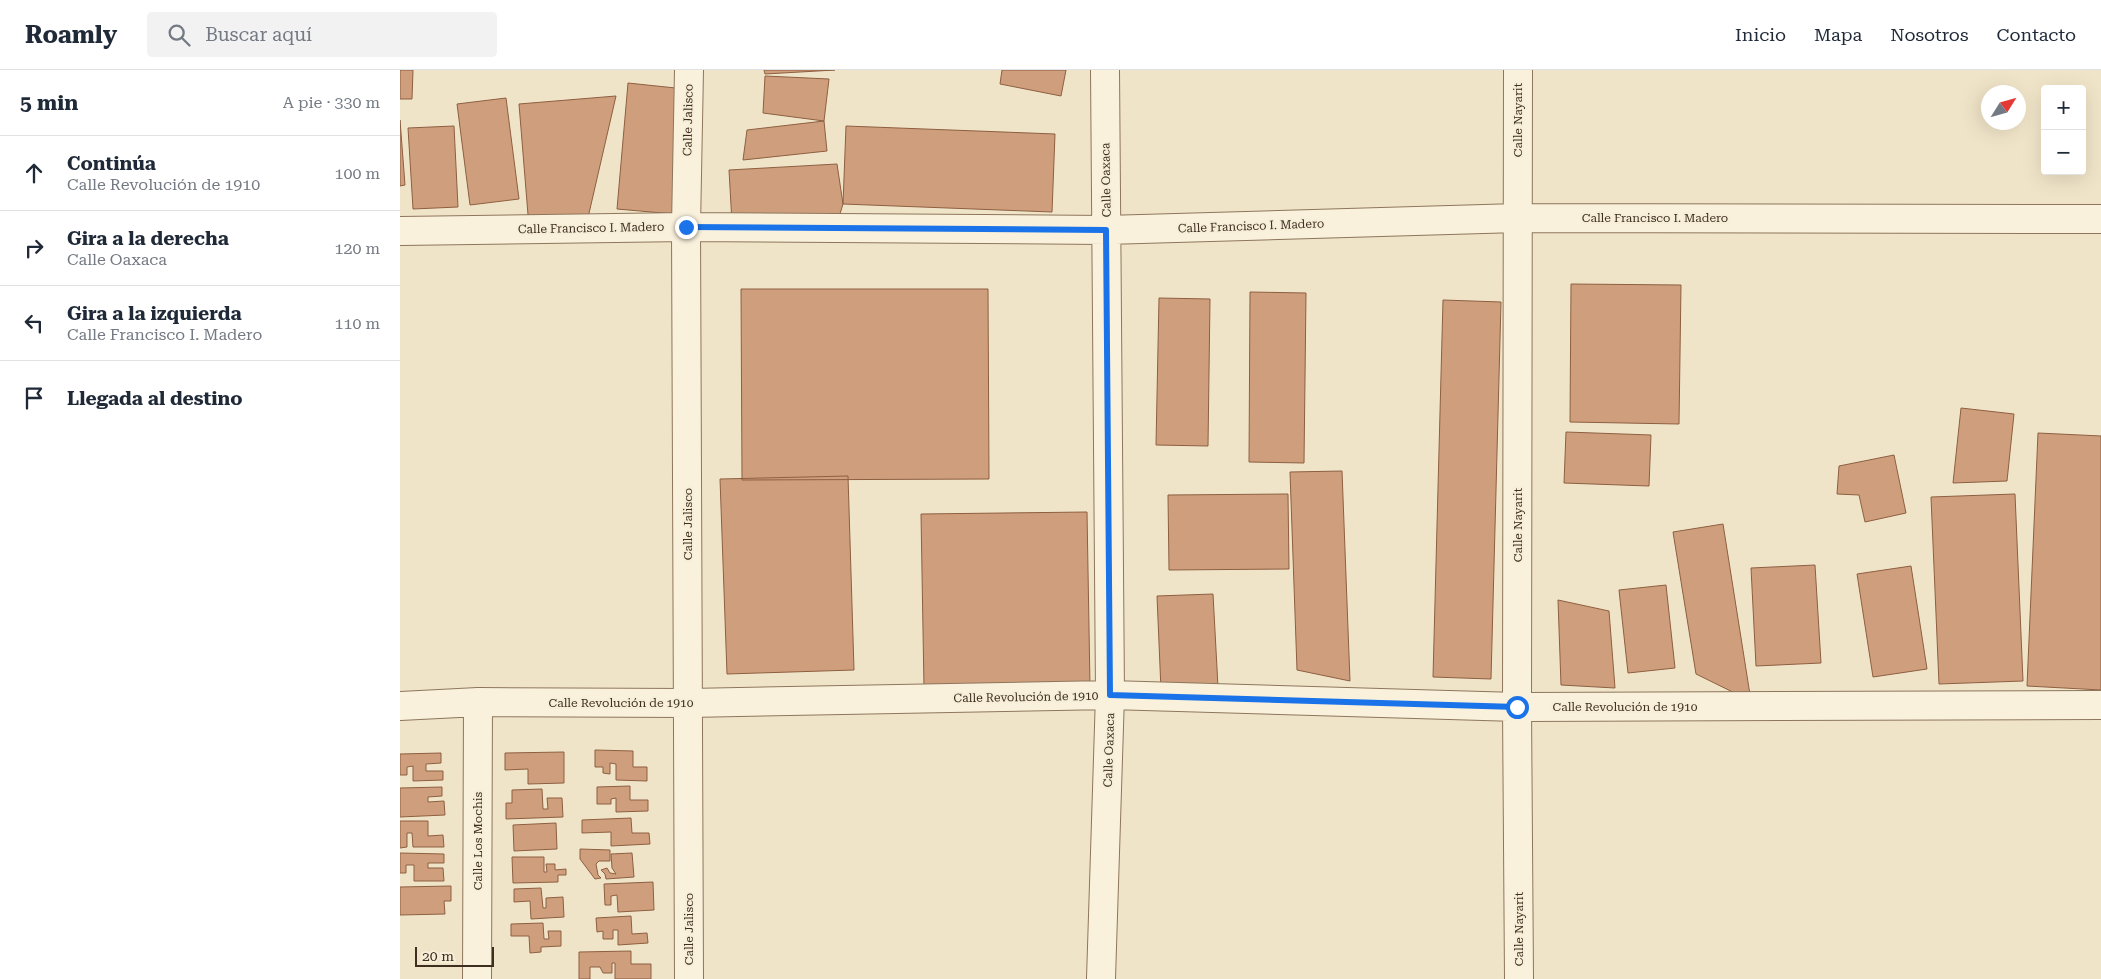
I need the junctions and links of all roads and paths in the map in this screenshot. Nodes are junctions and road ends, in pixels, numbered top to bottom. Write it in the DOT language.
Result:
graph roads {
  1 [pos="689,70"];
  2 [pos="1105,70"];
  3 [pos="1518,70"];
  4 [pos="1518,218"];
  5 [pos="2101,219"];
  6 [pos="686,227"];
  7 [pos="1106,230"];
  8 [pos="400,231"];
  9 [pos="1110,695"];
  10 [pos="478,702"];
  11 [pos="689,703"];
  12 [pos="2101,705"];
  13 [pos="400,706"];
  14 [pos="1517,707"];
  15 [pos="477,979"];
  16 [pos="690,979"];
  17 [pos="1101,979"];
  18 [pos="1519,979"];
  1 -- 6 [label="street, Calle Jalisco"];
  2 -- 7 [label="street, Calle Oaxaca"];
  3 -- 4 [label="street, Calle Nayarit"];
  4 -- 5 [label="street, Calle Francisco I. Madero"];
  4 -- 7 [label="street, Calle Francisco I. Madero"];
  4 -- 14 [label="street, Calle Nayarit"];
  6 -- 7 [label="street, Calle Francisco I. Madero"];
  6 -- 8 [label="street, Calle Francisco I. Madero"];
  6 -- 11 [label="street, Calle Jalisco"];
  7 -- 9 [label="street, Calle Oaxaca"];
  9 -- 11 [label="street, Calle Revolución de 1910"];
  9 -- 14 [label="street, Calle Revolución de 1910"];
  9 -- 17 [label="street, Calle Oaxaca"];
  10 -- 11 [label="street, Calle Revolución de 1910"];
  10 -- 13 [label="street, Calle Revolución de 1910"];
  10 -- 15 [label="street, Calle Los Mochis"];
  11 -- 16 [label="street, Calle Jalisco"];
  12 -- 14 [label="street, Calle Revolución de 1910"];
  14 -- 18 [label="street, Calle Nayarit"];
}
